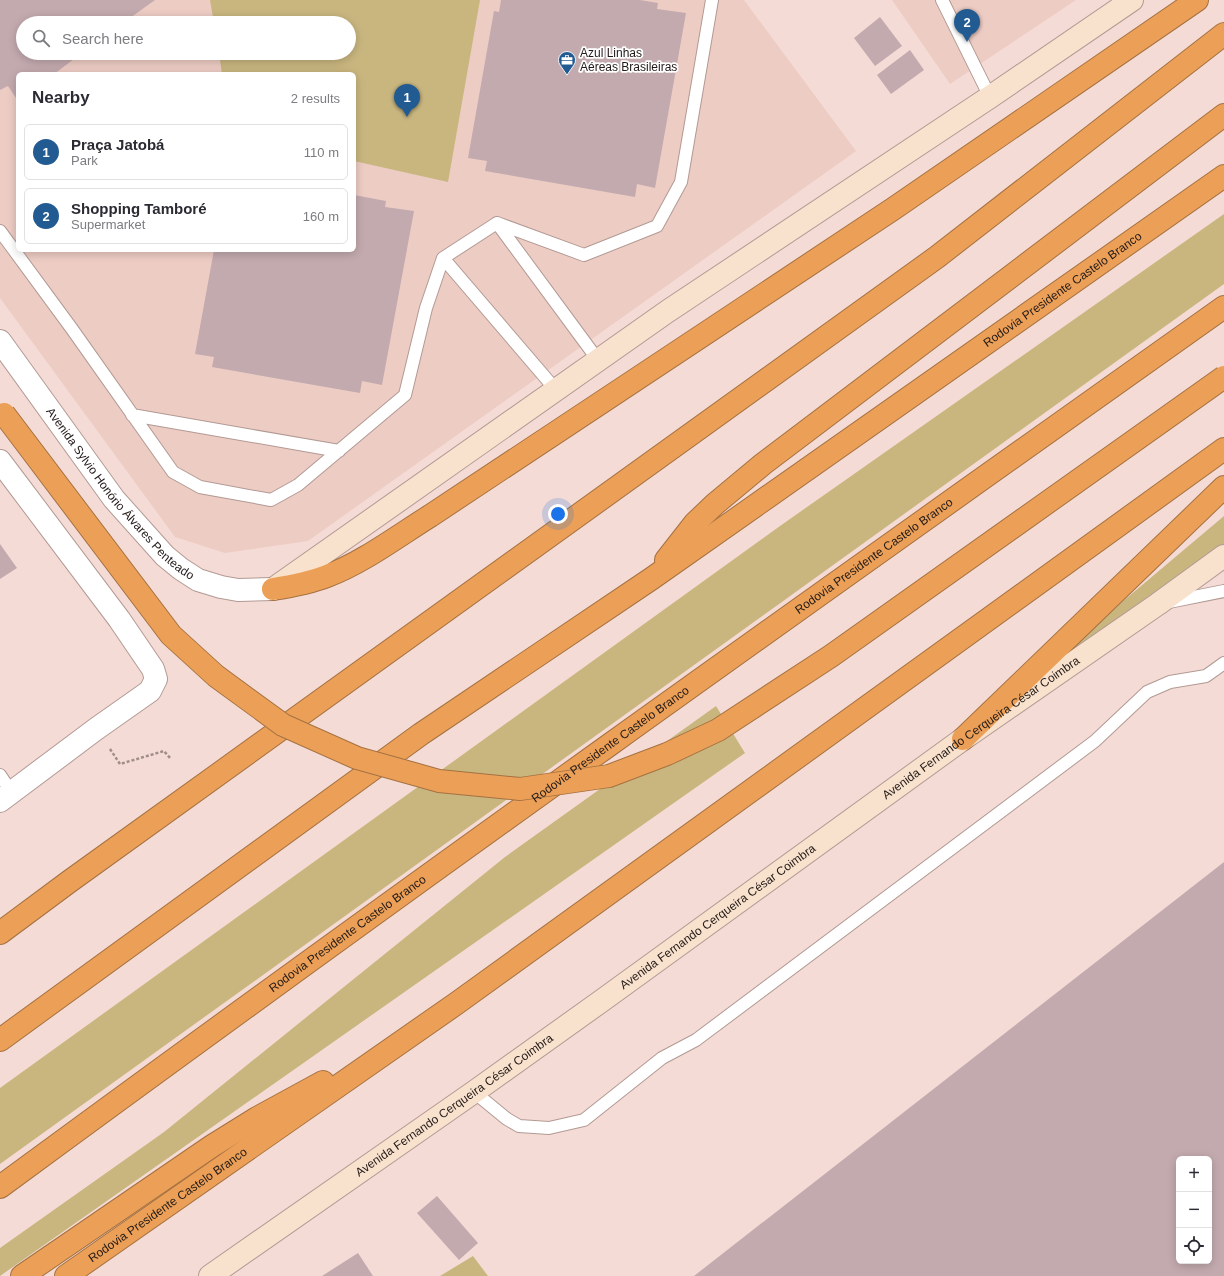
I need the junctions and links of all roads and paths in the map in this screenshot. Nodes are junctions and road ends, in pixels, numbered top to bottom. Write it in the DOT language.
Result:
graph roads {
  1 [pos="712,0"];
  2 [pos="942,0"];
  3 [pos="1132,0"];
  4 [pos="1197,0"];
  5 [pos="1224,34"];
  6 [pos="990,97"];
  7 [pos="1224,115"];
  8 [pos="1224,176"];
  9 [pos="497,223"];
  10 [pos="0,231"];
  11 [pos="443,258"];
  12 [pos="1224,307"];
  13 [pos="0,341"];
  14 [pos="598,360"];
  15 [pos="1224,377"];
  16 [pos="556,390"];
  17 [pos="2,411"];
  18 [pos="132,415"];
  19 [pos="1224,449"];
  20 [pos="339,451"];
  21 [pos="0,461"];
  22 [pos="1224,488"];
  23 [pos="1224,556"];
  24 [pos="651,579"];
  25 [pos="273,589"];
  26 [pos="1224,591"];
  27 [pos="1158,604"];
  28 [pos="1224,663"];
  29 [pos="96,729"];
  30 [pos="963,739"];
  31 [pos="171,759"];
  32 [pos="0,775"];
  33 [pos="6,797"];
  34 [pos="0,933"];
  35 [pos="424,1026"];
  36 [pos="0,1040"];
  37 [pos="474,1092"];
  38 [pos="0,1187"];
  39 [pos="22,1276"];
  40 [pos="66,1276"];
  41 [pos="210,1276"];
  1 -- 9 [label="lane"];
  2 -- 6 [label="lane"];
  3 -- 6 [label="main road"];
  4 -- 25 [label="highway"];
  5 -- 34 [label="highway"];
  6 -- 14 [label="main road"];
  7 -- 24 [label="highway"];
  8 -- 24 [label="highway, Rodovia Presidente Castelo Branco"];
  9 -- 11 [label="lane"];
  9 -- 14 [label="lane"];
  10 -- 18 [label="lane"];
  11 -- 16 [label="lane"];
  11 -- 20 [label="lane"];
  12 -- 38 [label="highway, Rodovia Presidente Castelo Branco"];
  13 -- 25 [label="street, Avenida Sylvio Honório Álvares Penteado"];
  14 -- 16 [label="main road"];
  15 -- 17 [label="highway, bridge"];
  16 -- 25 [label="main road"];
  18 -- 20 [label="lane"];
  18 -- 20 [label="lane"];
  19 -- 35 [label="highway, Rodovia Presidente Castelo Branco"];
  21 -- 29 [label="street"];
  22 -- 30 [label="highway"];
  23 -- 27 [label="main road, Avenida Fernando Cerqueira César Coimbra"];
  24 -- 36 [label="highway, Rodovia Presidente Castelo Branco"];
  26 -- 27 [label="lane"];
  27 -- 30 [label="main road, Avenida Fernando Cerqueira César Coimbra"];
  28 -- 37 [label="lane"];
  29 -- 31 [label="path"];
  29 -- 33 [label="street"];
  30 -- 37 [label="main road, Avenida Fernando Cerqueira César Coimbra"];
  32 -- 33 [label="lane"];
  35 -- 39 [label="highway"];
  35 -- 40 [label="highway, Rodovia Presidente Castelo Branco"];
  37 -- 41 [label="main road, Avenida Fernando Cerqueira César Coimbra"];
}
